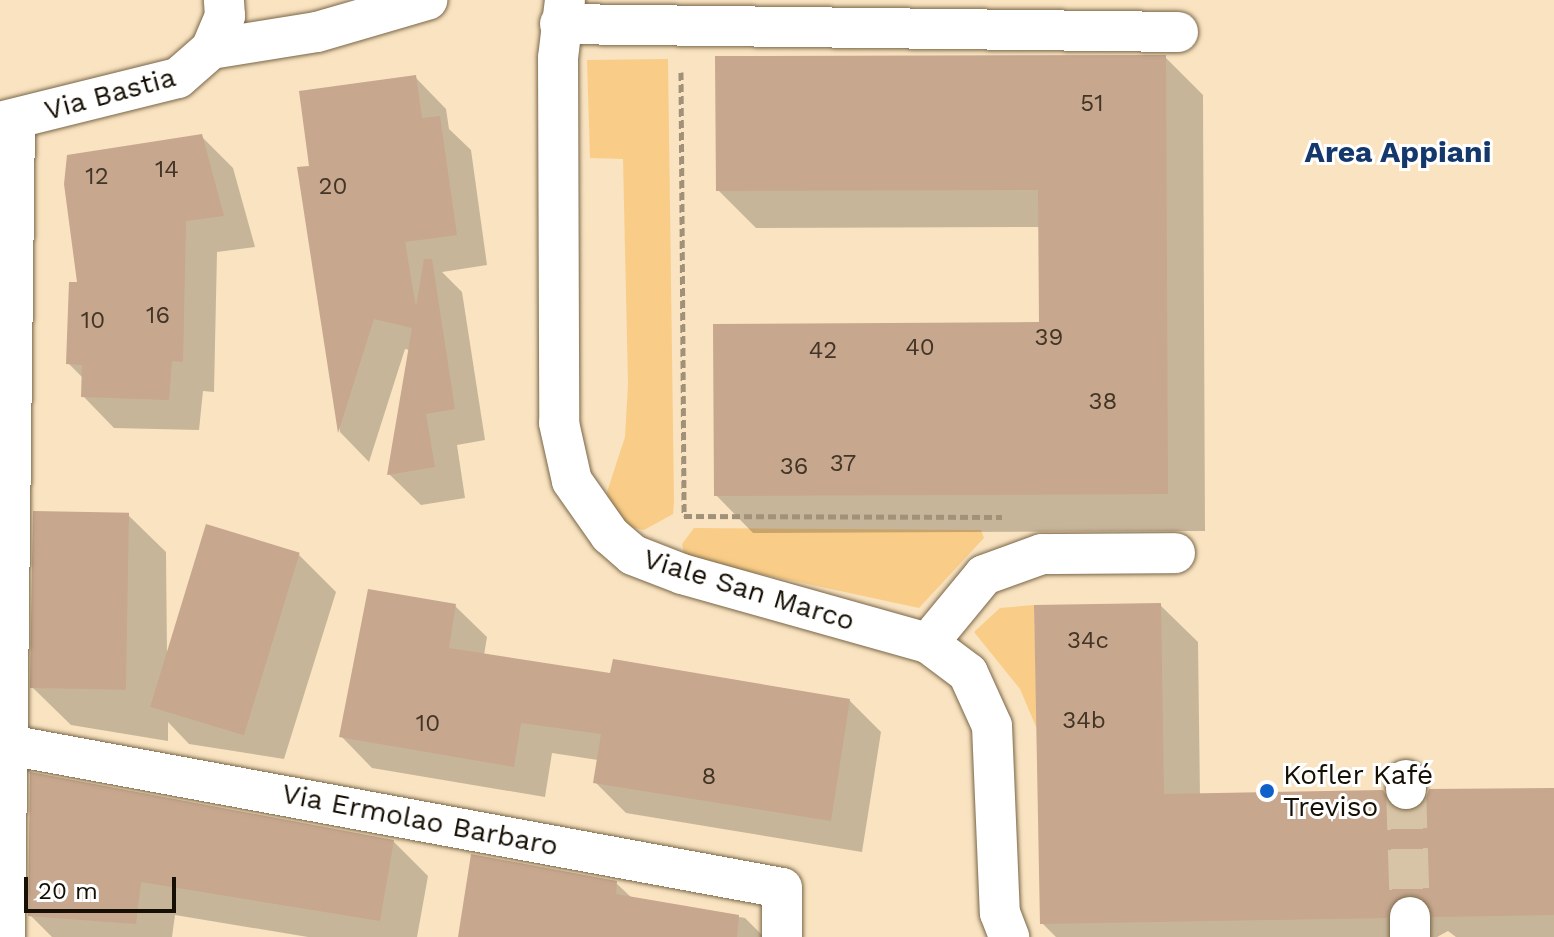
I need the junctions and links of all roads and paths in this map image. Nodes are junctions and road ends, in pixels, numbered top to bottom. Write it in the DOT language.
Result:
graph roads {
  1 [pos="224,0"];
  2 [pos="427,0"];
  3 [pos="552,8"];
  4 [pos="681,27"];
  5 [pos="1178,32"];
  6 [pos="211,49"];
  7 [pos="8,120"];
  8 [pos="1175,553"];
  9 [pos="1042,554"];
  10 [pos="5,609"];
  11 [pos="928,643"];
  12 [pos="9,745"];
  13 [pos="5,937"];
  14 [pos="782,937"];
  15 [pos="1009,937"];
  1 -- 6 [label="street, Via Bastia"];
  2 -- 6 [label="street"];
  3 -- 4 [label="street"];
  3 -- 11 [label="street, Viale San Marco"];
  4 -- 5 [label="street"];
  4 -- 9 [label="path"];
  6 -- 7 [label="street, Via Bastia"];
  7 -- 10 [label="street"];
  8 -- 9 [label="street"];
  9 -- 11 [label="street"];
  10 -- 12 [label="street"];
  11 -- 15 [label="street, Viale San Marco"];
  12 -- 13 [label="street"];
  12 -- 14 [label="street, Via Ermolao Barbaro"];
}
